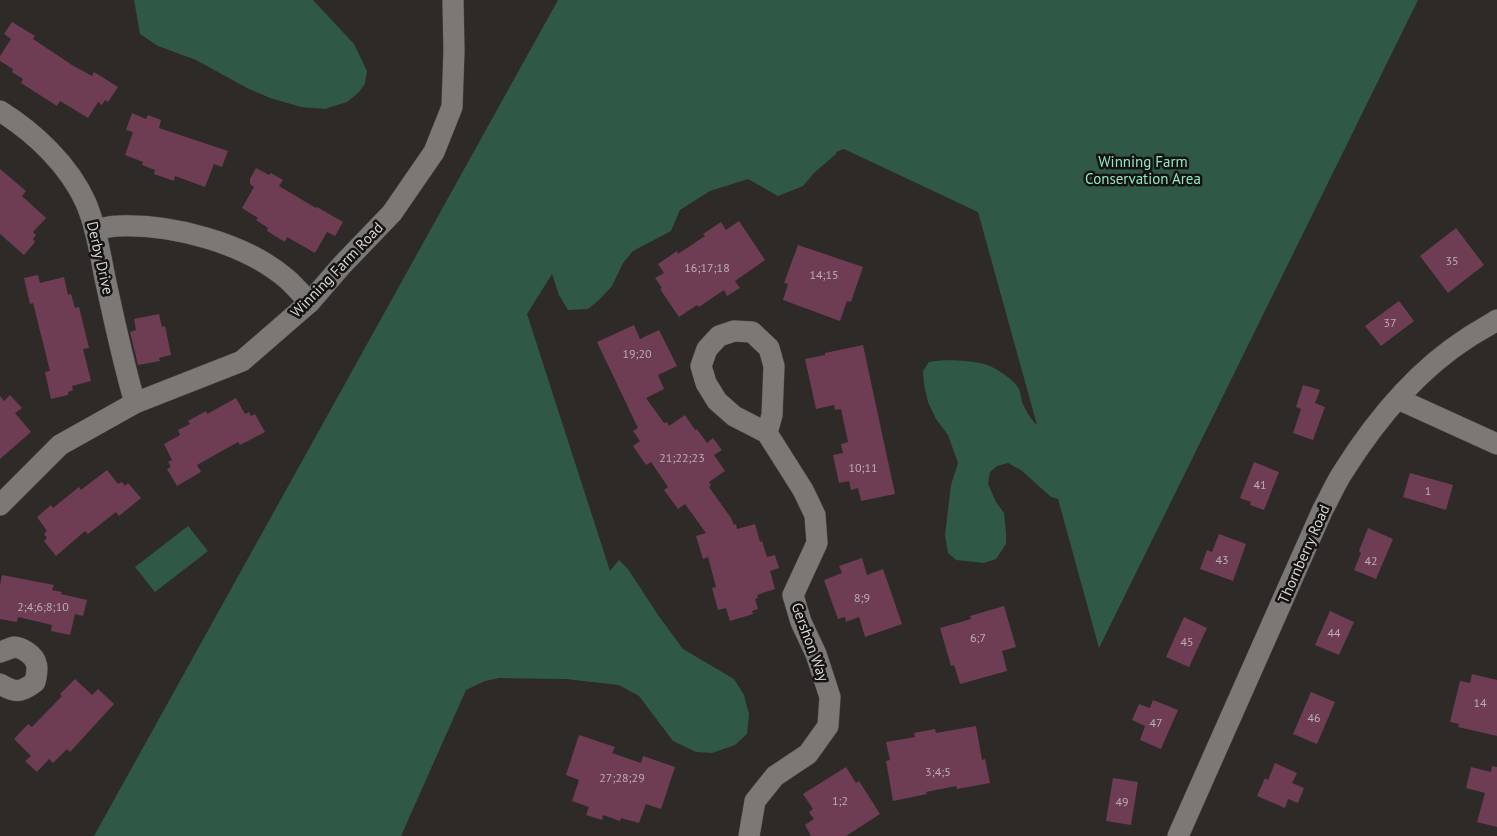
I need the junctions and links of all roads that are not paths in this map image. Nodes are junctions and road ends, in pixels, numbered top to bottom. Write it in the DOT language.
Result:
graph roads {
  1 [pos="453,0"];
  2 [pos="0,111"];
  3 [pos="95,230"];
  4 [pos="310,302"];
  5 [pos="1497,321"];
  6 [pos="1398,399"];
  7 [pos="135,403"];
  8 [pos="768,433"];
  9 [pos="1497,444"];
  10 [pos="0,505"];
  11 [pos="0,652"];
  12 [pos="0,684"];
  13 [pos="749,836"];
  14 [pos="1178,836"];
  1 -- 4 [label="street, Winning Farm Road"];
  2 -- 3 [label="street, Derby Drive"];
  3 -- 4 [label="street"];
  3 -- 7 [label="street, Derby Drive"];
  4 -- 7 [label="street, Winning Farm Road"];
  5 -- 6 [label="street, Thornberry Road"];
  6 -- 9 [label="street"];
  6 -- 14 [label="street, Thornberry Road"];
  7 -- 10 [label="street, Winning Farm Road"];
  8 -- 8 [label="street"];
  8 -- 13 [label="street, Gershon Way"];
  11 -- 12 [label="street"];
}
